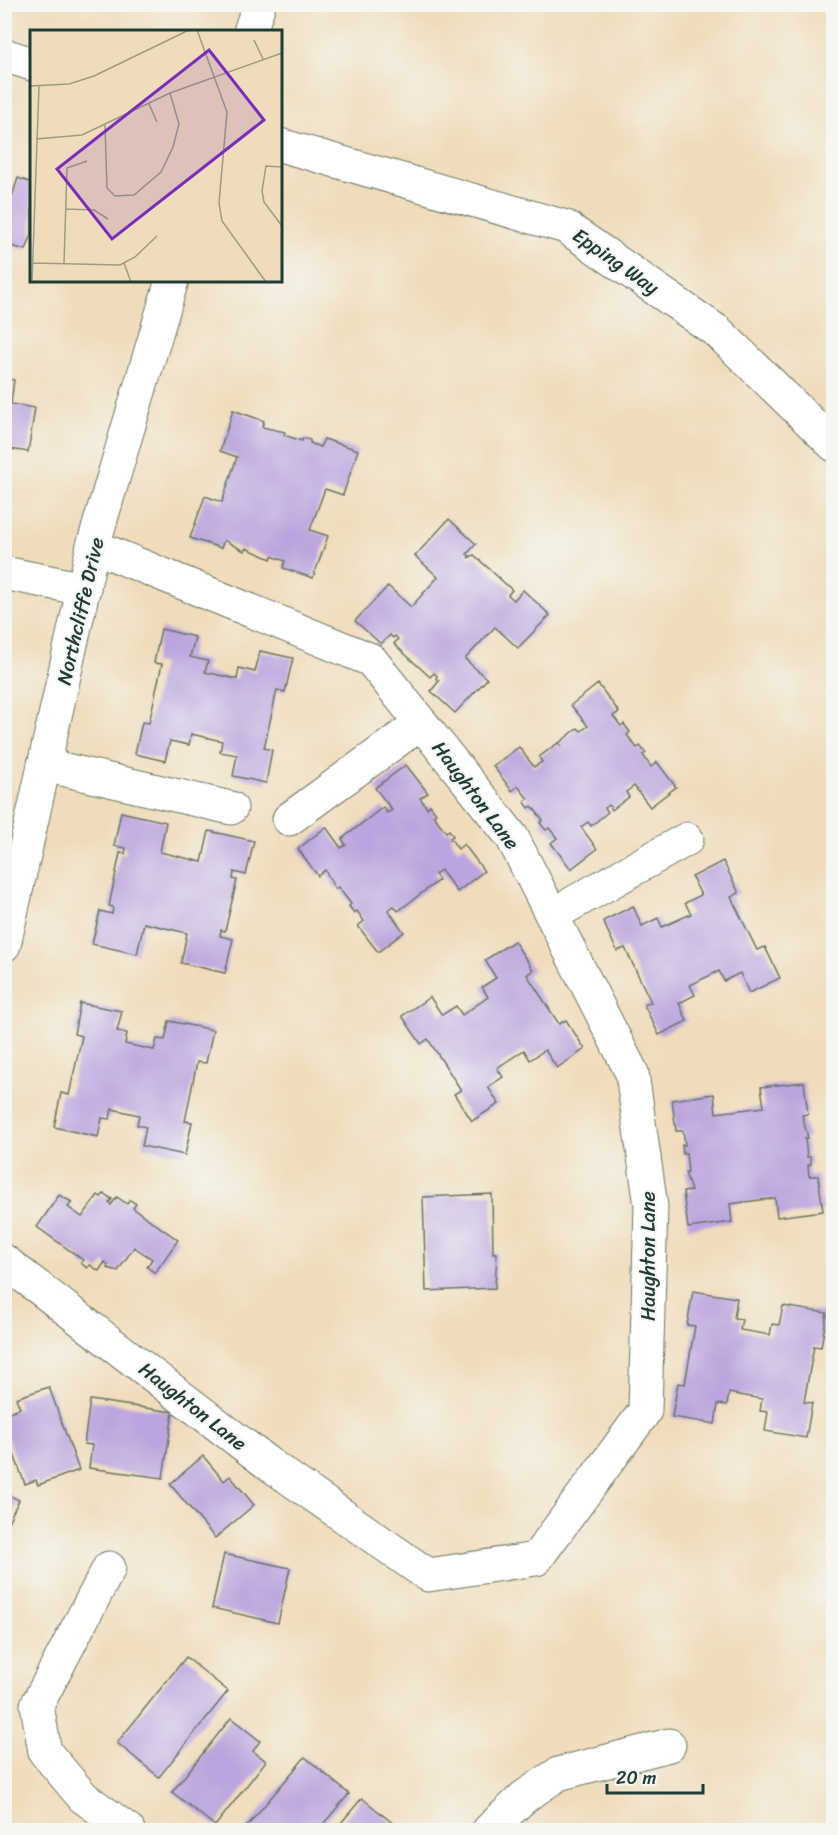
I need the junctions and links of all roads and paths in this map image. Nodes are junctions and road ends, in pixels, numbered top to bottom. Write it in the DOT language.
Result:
graph roads {
  1 [pos="259,4"];
  2 [pos="251,30"];
  3 [pos="4,55"];
  4 [pos="30,63"];
  5 [pos="282,146"];
  6 [pos="171,282"];
  7 [pos="834,445"];
  8 [pos="93,546"];
  9 [pos="4,573"];
  10 [pos="84,589"];
  11 [pos="421,723"];
  12 [pos="44,765"];
  13 [pos="231,808"];
  14 [pos="289,819"];
  15 [pos="687,839"];
  16 [pos="552,915"];
  17 [pos="4,945"];
  18 [pos="4,1261"];
  19 [pos="110,1568"];
  20 [pos="669,1745"];
  21 [pos="128,1830"];
  22 [pos="489,1830"];
  1 -- 2 [label="street"];
  3 -- 4 [label="street"];
  5 -- 7 [label="street, Epping Way"];
  6 -- 8 [label="street, Northcliffe Drive"];
  8 -- 10 [label="street, Northcliffe Drive"];
  8 -- 11 [label="street, Haughton Lane"];
  9 -- 10 [label="street"];
  10 -- 12 [label="street, Northcliffe Drive"];
  11 -- 14 [label="street"];
  11 -- 16 [label="street, Haughton Lane"];
  12 -- 13 [label="street"];
  12 -- 17 [label="street, Northcliffe Drive"];
  15 -- 16 [label="street"];
  16 -- 18 [label="street, Haughton Lane"];
  19 -- 21 [label="street"];
  20 -- 22 [label="street"];
}
